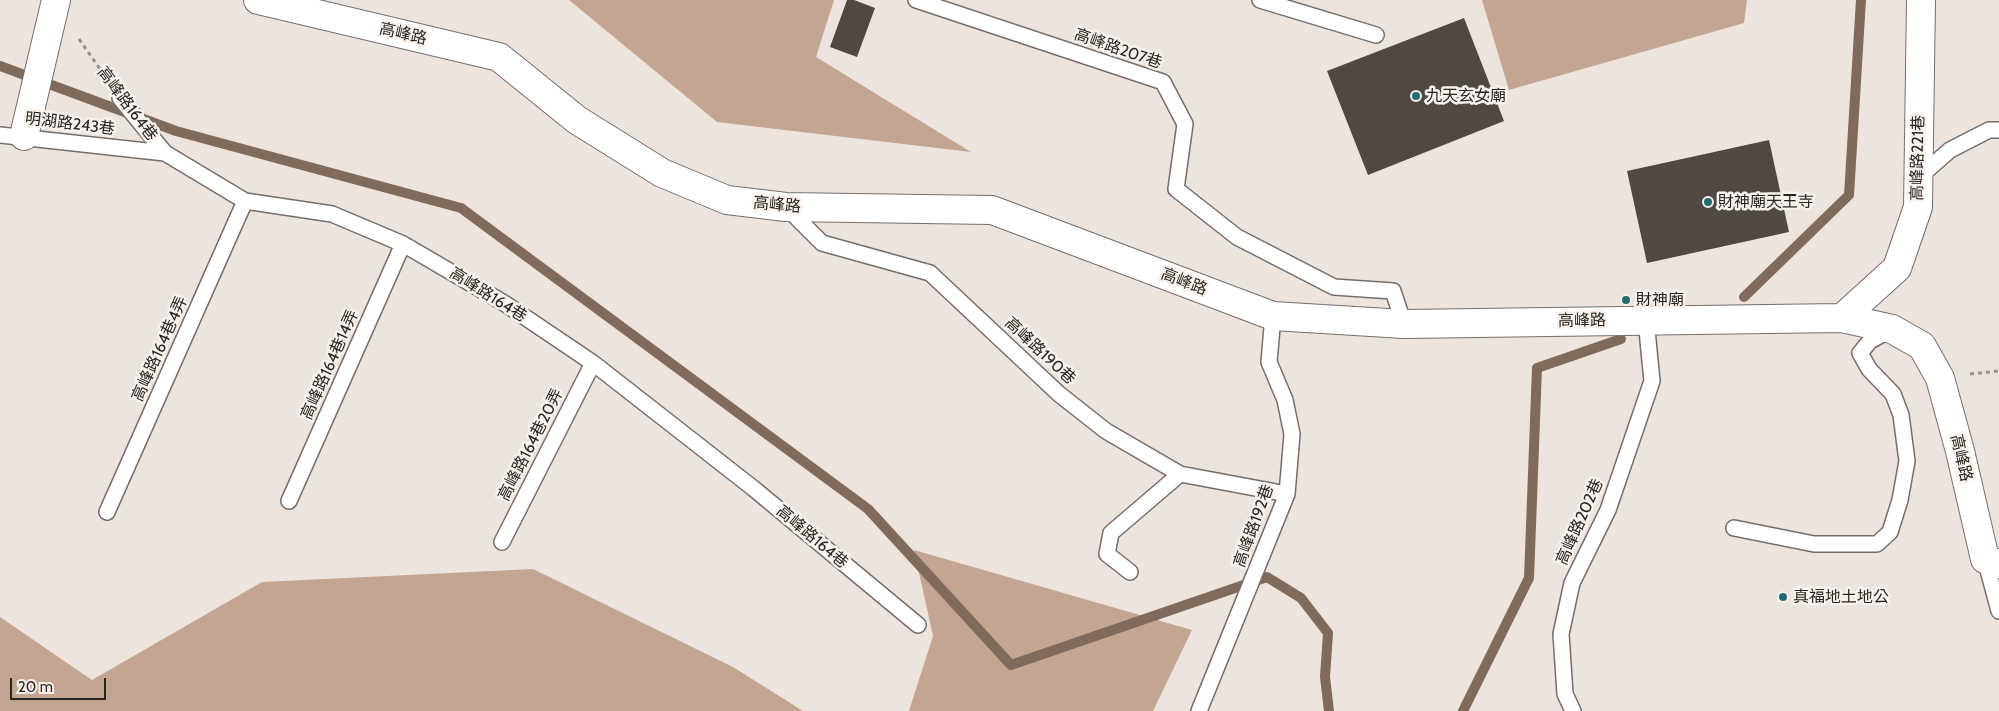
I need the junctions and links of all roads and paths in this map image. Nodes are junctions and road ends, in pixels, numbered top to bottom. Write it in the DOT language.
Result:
graph roads {
  1 [pos="258,0"];
  2 [pos="916,0"];
  3 [pos="1260,0"];
  4 [pos="1921,0"];
  5 [pos="56,2"];
  6 [pos="1376,35"];
  7 [pos="120,98"];
  8 [pos="1999,130"];
  9 [pos="12,135"];
  10 [pos="166,153"];
  11 [pos="1918,178"];
  12 [pos="245,201"];
  13 [pos="786,207"];
  14 [pos="403,244"];
  15 [pos="1273,316"];
  16 [pos="1842,318"];
  17 [pos="1646,320"];
  18 [pos="1404,324"];
  19 [pos="1892,330"];
  20 [pos="593,363"];
  21 [pos="1180,474"];
  22 [pos="1287,494"];
  23 [pos="289,501"];
  24 [pos="107,512"];
  25 [pos="1734,528"];
  26 [pos="502,542"];
  27 [pos="1992,562"];
  28 [pos="1130,572"];
  29 [pos="1999,611"];
  30 [pos="918,625"];
  31 [pos="1200,711"];
  32 [pos="1573,711"];
  1 -- 13 [label="street, 高峰路"];
  2 -- 18 [label="lane, 高峰路207巷"];
  3 -- 6 [label="lane"];
  4 -- 11 [label="street, 高峰路221巷"];
  5 -- 7 [label="path, 高峰路164巷"];
  5 -- 9 [label="street"];
  7 -- 10 [label="lane, 高峰路164巷"];
  8 -- 11 [label="lane"];
  9 -- 10 [label="lane, 明湖路243巷"];
  10 -- 12 [label="lane, 高峰路164巷"];
  11 -- 16 [label="street, 高峰路221巷"];
  12 -- 14 [label="lane, 高峰路164巷"];
  12 -- 24 [label="lane, 高峰路164巷4弄"];
  13 -- 15 [label="street, 高峰路"];
  13 -- 21 [label="lane, 高峰路190巷"];
  14 -- 20 [label="lane, 高峰路164巷"];
  14 -- 23 [label="lane, 高峰路164巷14弄"];
  15 -- 18 [label="street, 高峰路"];
  15 -- 22 [label="lane, 高峰路192巷"];
  16 -- 17 [label="street, 高峰路"];
  16 -- 19 [label="street, 高峰路"];
  17 -- 18 [label="street, 高峰路"];
  17 -- 32 [label="lane, 高峰路202巷"];
  19 -- 25 [label="lane"];
  19 -- 27 [label="street, 高峰路"];
  20 -- 26 [label="lane, 高峰路164巷20弄"];
  20 -- 30 [label="lane, 高峰路164巷"];
  21 -- 22 [label="lane, 高峰路190巷"];
  21 -- 28 [label="lane"];
  22 -- 31 [label="lane, 高峰路192巷"];
  27 -- 29 [label="lane"];
}
